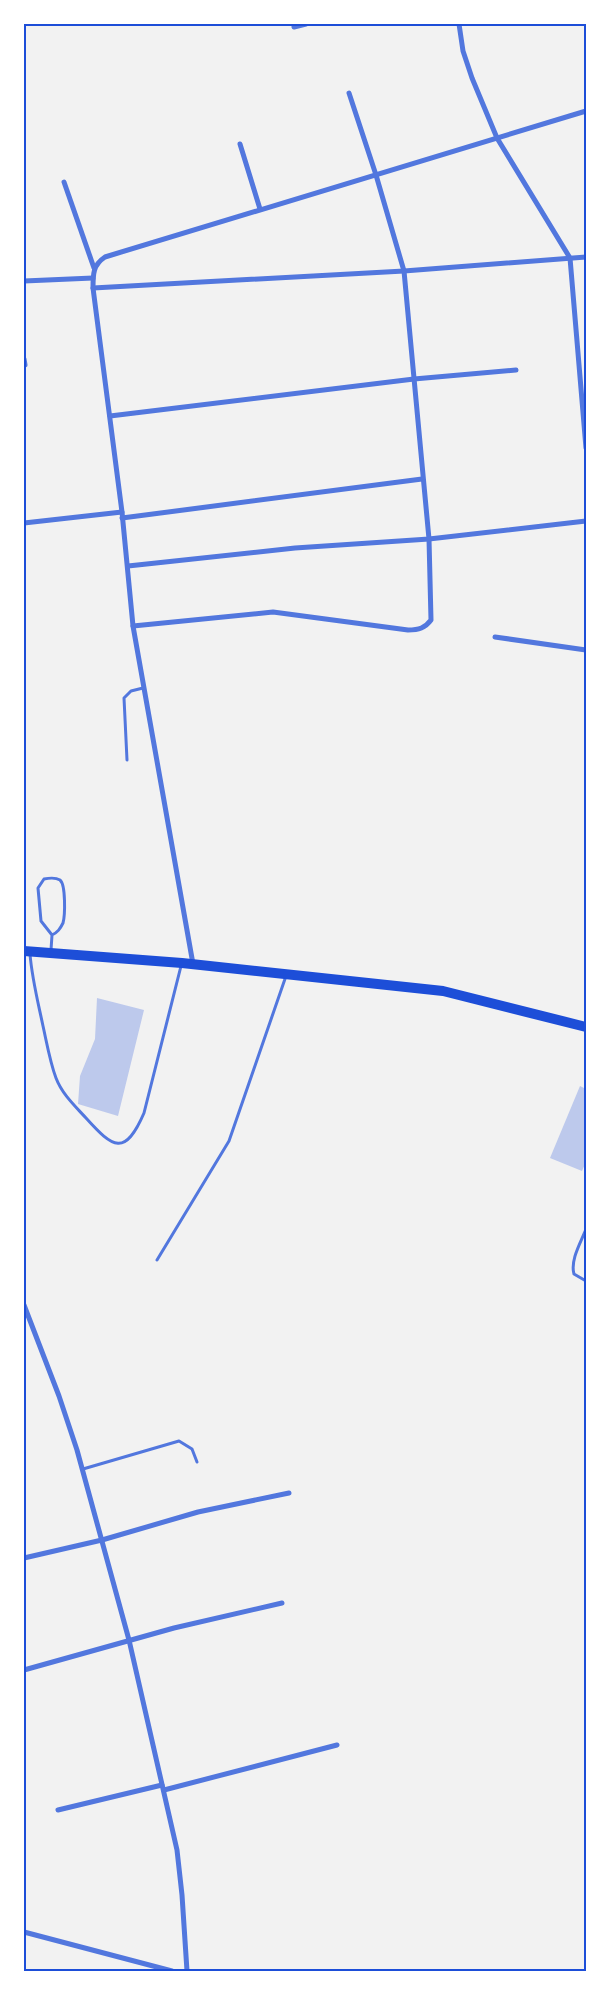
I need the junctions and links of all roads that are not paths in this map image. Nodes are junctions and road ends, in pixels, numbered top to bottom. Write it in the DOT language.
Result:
graph roads {
  1 [pos="306,24"];
  2 [pos="459,24"];
  3 [pos="294,28"];
  4 [pos="349,94"];
  5 [pos="586,111"];
  6 [pos="497,138"];
  7 [pos="240,144"];
  8 [pos="376,175"];
  9 [pos="64,182"];
  10 [pos="260,209"];
  11 [pos="586,257"];
  12 [pos="570,258"];
  13 [pos="94,268"];
  14 [pos="404,271"];
  15 [pos="93,278"];
  16 [pos="24,280"];
  17 [pos="93,288"];
  18 [pos="516,370"];
  19 [pos="414,379"];
  20 [pos="110,416"];
  21 [pos="586,448"];
  22 [pos="422,479"];
  23 [pos="122,515"];
  24 [pos="586,521"];
  25 [pos="24,524"];
  26 [pos="429,539"];
  27 [pos="128,566"];
  28 [pos="133,626"];
  29 [pos="495,637"];
  30 [pos="586,650"];
  31 [pos="143,688"];
  32 [pos="127,760"];
  33 [pos="52,935"];
  34 [pos="26,951"];
  35 [pos="51,953"];
  36 [pos="182,963"];
  37 [pos="193,965"];
  38 [pos="287,975"];
  39 [pos="586,1027"];
  40 [pos="586,1229"];
  41 [pos="157,1260"];
  42 [pos="586,1281"];
  43 [pos="24,1304"];
  44 [pos="197,1462"];
  45 [pos="82,1469"];
  46 [pos="289,1493"];
  47 [pos="102,1540"];
  48 [pos="24,1558"];
  49 [pos="282,1603"];
  50 [pos="129,1640"];
  51 [pos="24,1670"];
  52 [pos="337,1745"];
  53 [pos="163,1788"];
  54 [pos="58,1810"];
  55 [pos="24,1932"];
  56 [pos="172,1971"];
  57 [pos="187,1971"];
  1 -- 3 [label="street"];
  2 -- 6 [label="street"];
  4 -- 8 [label="street"];
  5 -- 6 [label="street"];
  6 -- 8 [label="street"];
  6 -- 12 [label="street"];
  7 -- 10 [label="street"];
  8 -- 10 [label="street"];
  8 -- 14 [label="street"];
  9 -- 13 [label="street"];
  10 -- 13 [label="street"];
  11 -- 12 [label="street"];
  12 -- 14 [label="street"];
  12 -- 21 [label="street"];
  13 -- 15 [label="street"];
  14 -- 17 [label="street"];
  14 -- 19 [label="street"];
  15 -- 16 [label="street"];
  15 -- 17 [label="street"];
  17 -- 20 [label="street"];
  18 -- 19 [label="street"];
  19 -- 20 [label="street"];
  19 -- 22 [label="street"];
  20 -- 23 [label="street"];
  22 -- 23 [label="street"];
  22 -- 26 [label="street"];
  23 -- 25 [label="street"];
  23 -- 27 [label="street"];
  24 -- 26 [label="street"];
  26 -- 27 [label="street"];
  26 -- 28 [label="street"];
  27 -- 28 [label="street"];
  28 -- 31 [label="street"];
  29 -- 30 [label="street"];
  31 -- 32 [label="lane"];
  31 -- 37 [label="street"];
  33 -- 33 [label="lane"];
  33 -- 35 [label="lane"];
  34 -- 35 [label="main road"];
  34 -- 36 [label="lane"];
  35 -- 36 [label="main road"];
  36 -- 37 [label="main road"];
  37 -- 38 [label="main road"];
  38 -- 39 [label="main road"];
  38 -- 41 [label="lane"];
  40 -- 42 [label="lane"];
  43 -- 45 [label="street"];
  44 -- 45 [label="lane"];
  45 -- 47 [label="street"];
  46 -- 47 [label="street"];
  47 -- 48 [label="street"];
  47 -- 50 [label="street"];
  49 -- 50 [label="street"];
  50 -- 51 [label="street"];
  50 -- 53 [label="street"];
  52 -- 53 [label="street"];
  53 -- 54 [label="street"];
  53 -- 57 [label="street"];
  55 -- 56 [label="street"];
}
